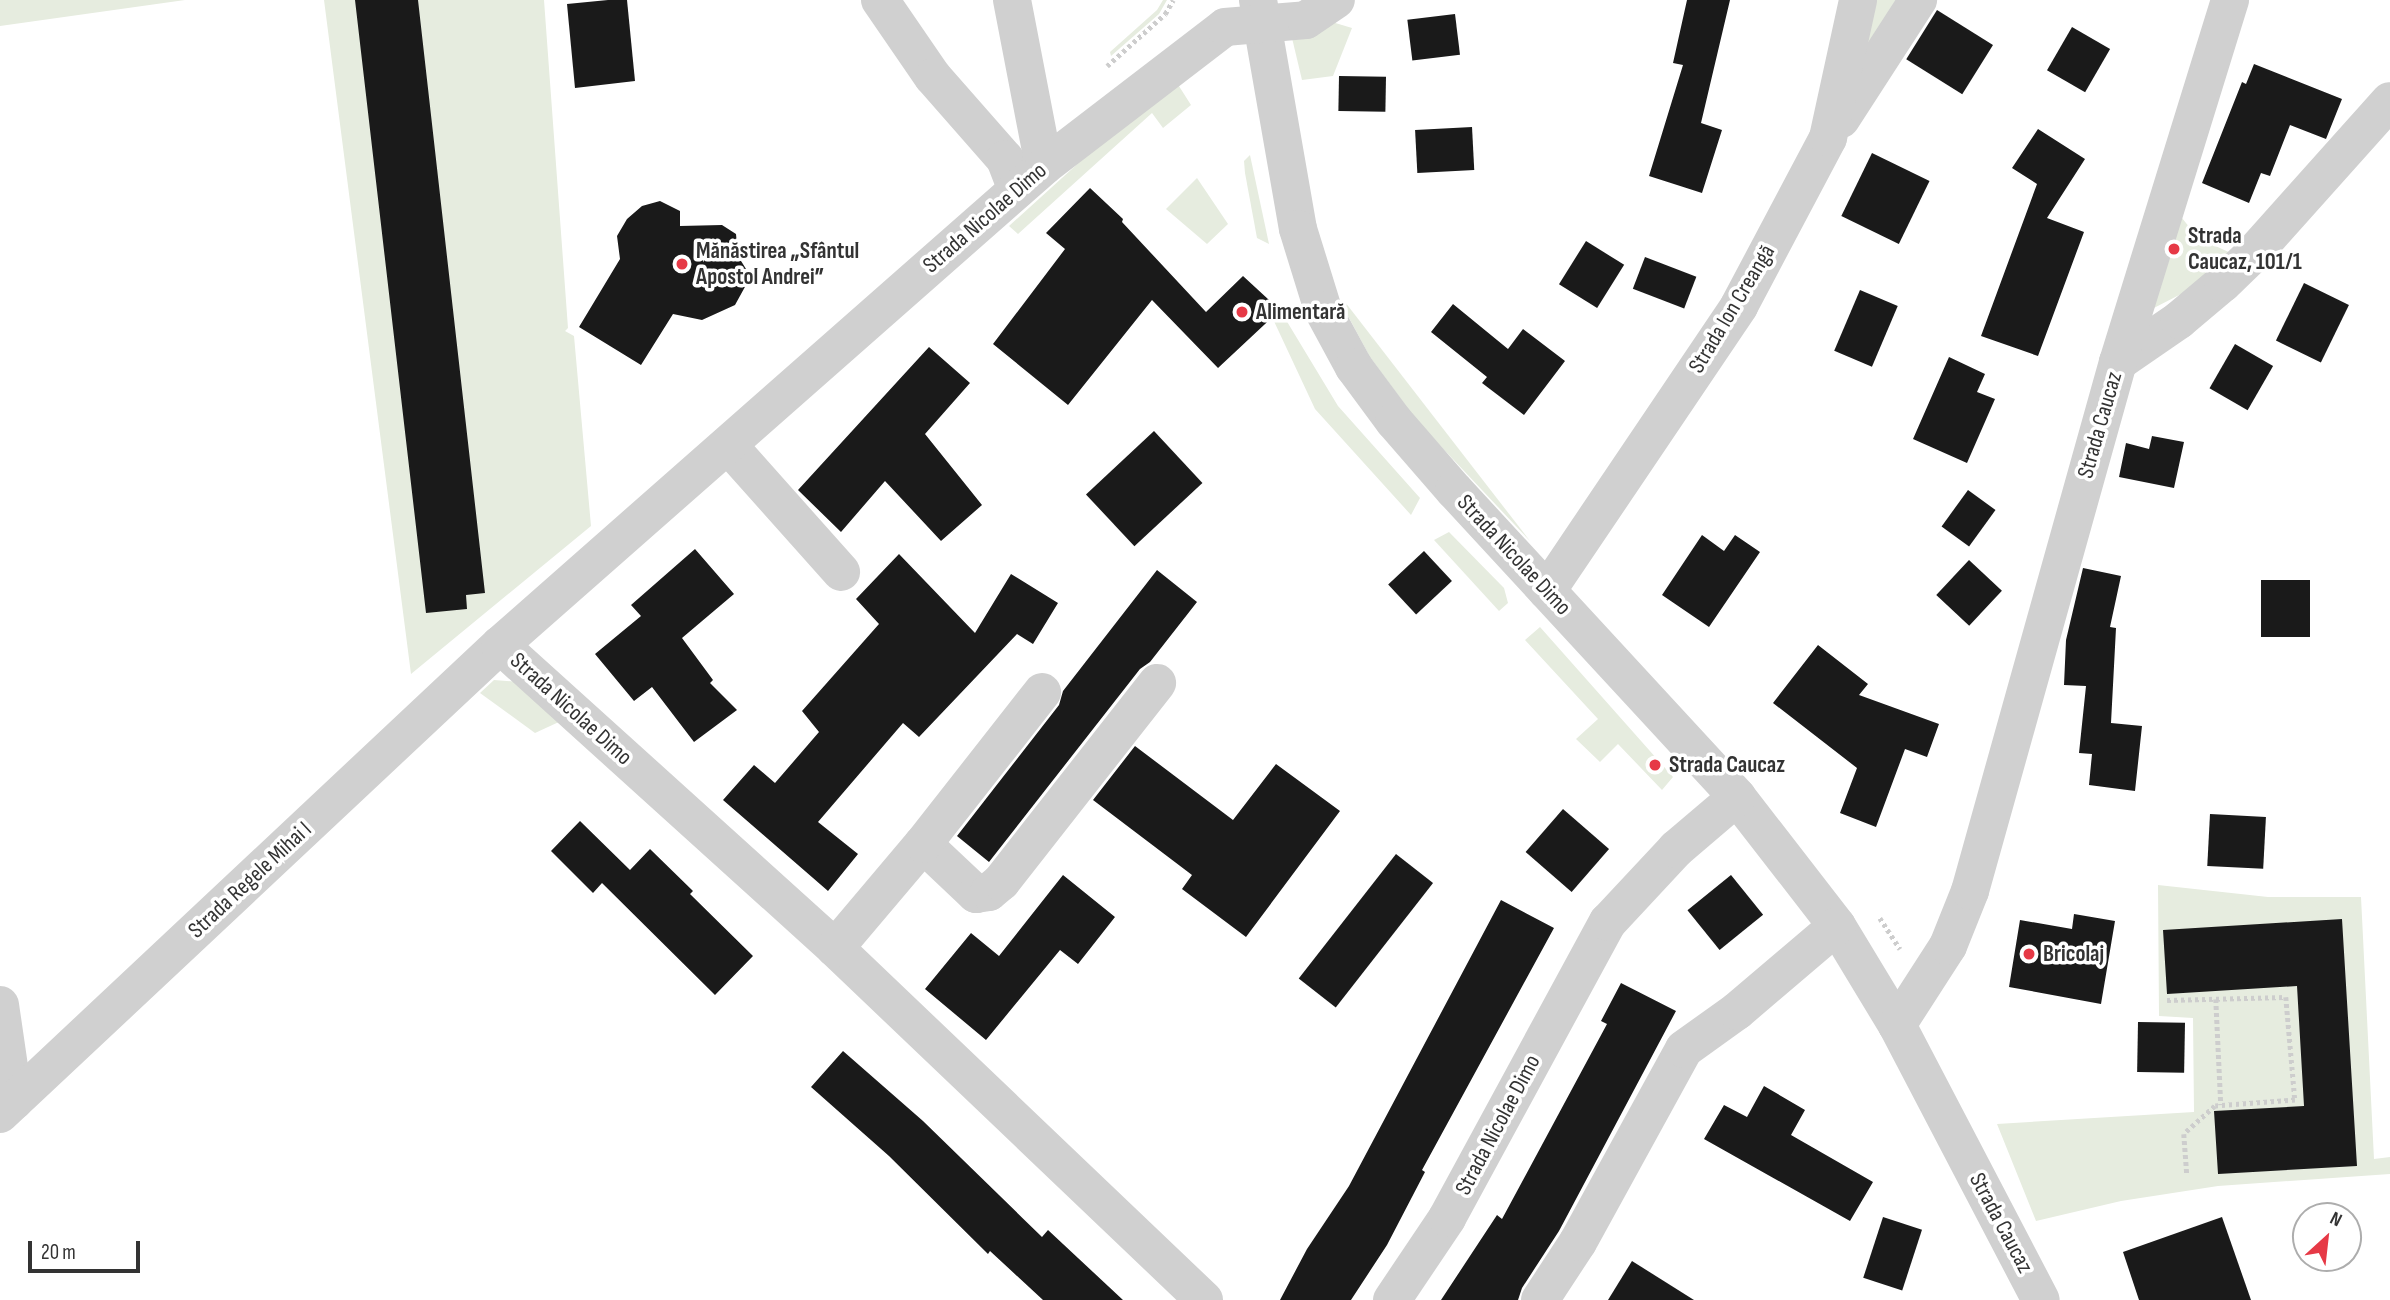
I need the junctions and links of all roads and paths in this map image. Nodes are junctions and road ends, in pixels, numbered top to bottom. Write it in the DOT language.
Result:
graph roads {
  1 [pos="880,0"];
  2 [pos="1012,0"];
  3 [pos="1336,0"];
  4 [pos="1858,0"];
  5 [pos="1918,0"];
  6 [pos="2230,0"];
  7 [pos="1260,11"];
  8 [pos="2385,113"];
  9 [pos="1828,138"];
  10 [pos="1044,166"];
  11 [pos="1017,190"];
  12 [pos="2118,362"];
  13 [pos="728,445"];
  14 [pos="841,572"];
  15 [pos="1547,591"];
  16 [pos="500,645"];
  17 [pos="1157,683"];
  18 [pos="1042,692"];
  19 [pos="1737,797"];
  20 [pos="923,844"];
  21 [pos="1837,926"];
  22 [pos="835,948"];
  23 [pos="2216,999"];
  24 [pos="2167,1000"];
  25 [pos="0,1005"];
  26 [pos="1897,1025"];
  27 [pos="2221,1105"];
  28 [pos="7,1107"];
  29 [pos="2187,1175"];
  30 [pos="1204,1300"];
  31 [pos="1392,1300"];
  32 [pos="1539,1300"];
  33 [pos="2041,1300"];
  1 -- 11 [label="street"];
  2 -- 10 [label="street"];
  3 -- 7 [label="street"];
  4 -- 9 [label="street, Strada Ion Creangă"];
  5 -- 9 [label="street"];
  6 -- 12 [label="street, Strada Caucaz"];
  7 -- 10 [label="street, Strada Nicolae Dimo"];
  7 -- 15 [label="street, Strada Nicolae Dimo"];
  8 -- 12 [label="street"];
  9 -- 15 [label="street, Strada Ion Creangă"];
  10 -- 11 [label="street, Strada Nicolae Dimo"];
  11 -- 13 [label="street, Strada Nicolae Dimo"];
  12 -- 26 [label="street, Strada Caucaz"];
  13 -- 14 [label="street"];
  13 -- 16 [label="street, Strada Nicolae Dimo"];
  15 -- 19 [label="street, Strada Nicolae Dimo"];
  16 -- 22 [label="street, Strada Nicolae Dimo"];
  16 -- 28 [label="street, Strada Regele Mihai I"];
  17 -- 20 [label="street"];
  18 -- 20 [label="street"];
  19 -- 21 [label="street, Strada Nicolae Dimo"];
  19 -- 31 [label="street, Strada Nicolae Dimo"];
  20 -- 22 [label="street"];
  21 -- 26 [label="street, Strada Nicolae Dimo"];
  21 -- 32 [label="street"];
  22 -- 30 [label="street, Strada Nicolae Dimo"];
  23 -- 24 [label="path"];
  23 -- 27 [label="path"];
  23 -- 27 [label="path"];
  25 -- 28 [label="street"];
  26 -- 33 [label="street, Strada Caucaz"];
  27 -- 29 [label="path"];
}
